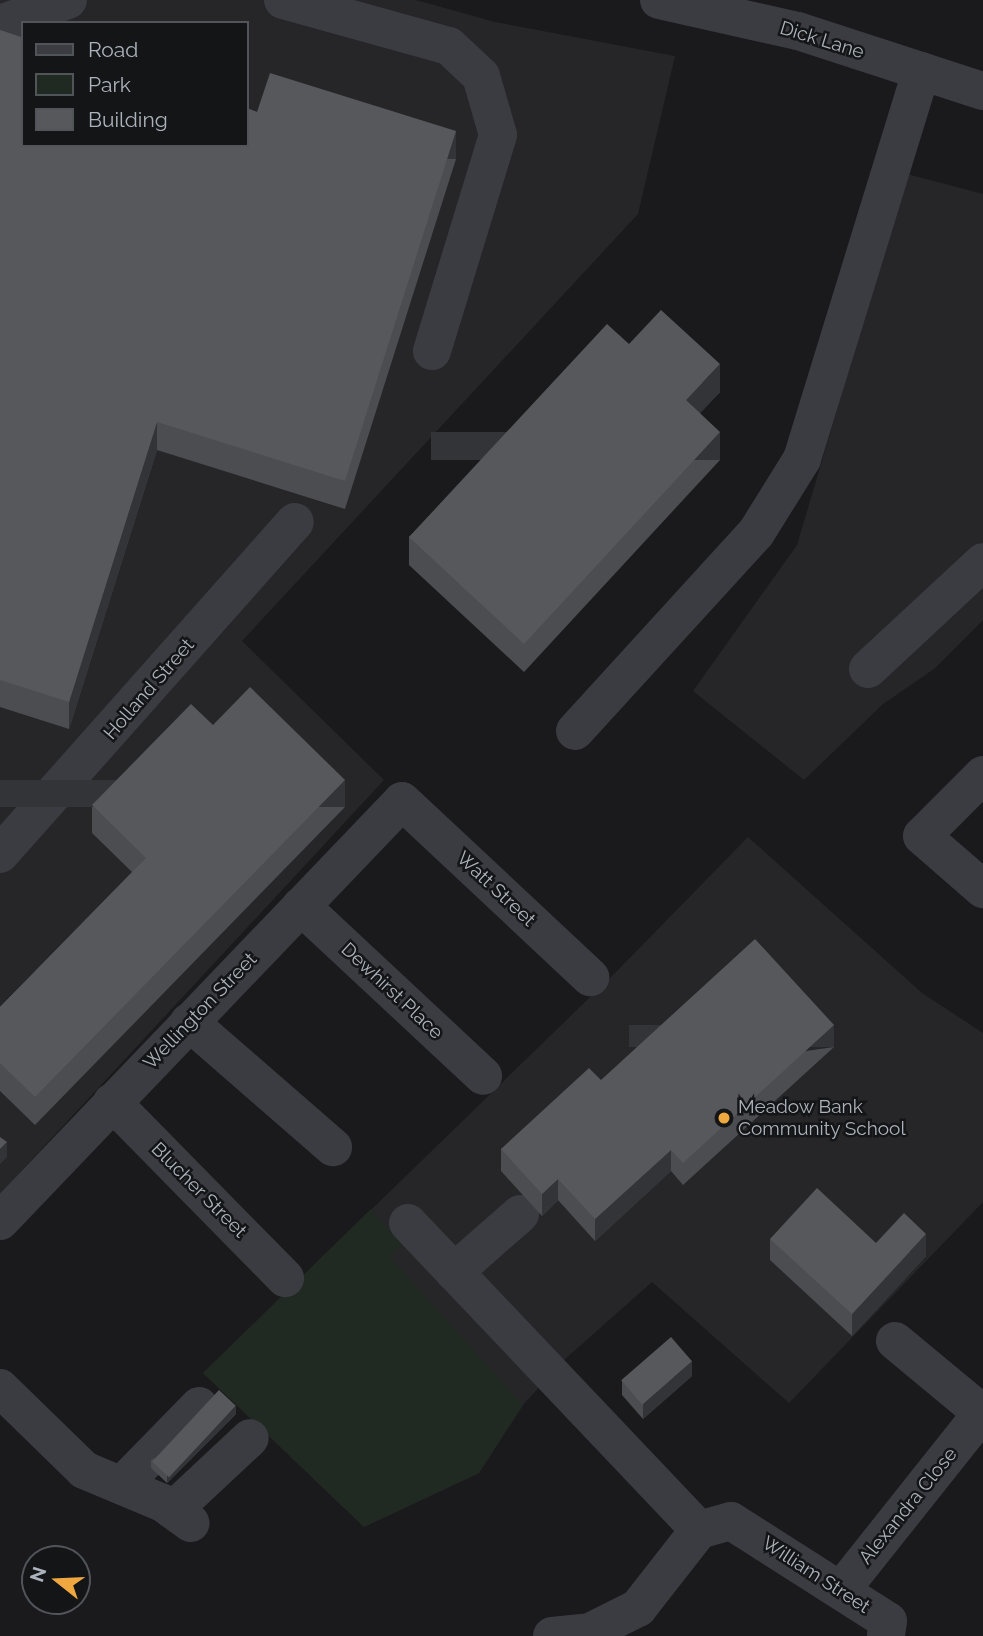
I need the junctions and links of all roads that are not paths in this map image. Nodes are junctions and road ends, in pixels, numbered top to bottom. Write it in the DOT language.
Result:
graph roads {
  1 [pos="68,0"];
  2 [pos="283,0"];
  3 [pos="659,0"];
  4 [pos="0,24"];
  5 [pos="921,71"];
  6 [pos="983,91"];
  7 [pos="432,351"];
  8 [pos="295,523"];
  9 [pos="983,562"];
  10 [pos="868,669"];
  11 [pos="575,731"];
  12 [pos="983,775"];
  13 [pos="402,801"];
  14 [pos="0,854"];
  15 [pos="971,879"];
  16 [pos="301,906"];
  17 [pos="590,977"];
  18 [pos="189,1023"];
  19 [pos="483,1076"];
  20 [pos="112,1102"];
  21 [pos="333,1147"];
  22 [pos="520,1213"];
  23 [pos="0,1222"];
  24 [pos="408,1223"];
  25 [pos="454,1272"];
  26 [pos="285,1278"];
  27 [pos="895,1340"];
  28 [pos="0,1388"];
  29 [pos="200,1406"];
  30 [pos="250,1438"];
  31 [pos="123,1484"];
  32 [pos="715,1525"];
  33 [pos="842,1590"];
  34 [pos="552,1636"];
  35 [pos="886,1636"];
  1 -- 4 [label="street"];
  2 -- 7 [label="street"];
  3 -- 5 [label="street, Dick Lane"];
  5 -- 6 [label="street, Dick Lane"];
  5 -- 11 [label="street"];
  8 -- 14 [label="street, Holland Street"];
  9 -- 10 [label="street"];
  12 -- 15 [label="street"];
  13 -- 16 [label="street, Wellington Street"];
  13 -- 17 [label="street, Watt Street"];
  16 -- 18 [label="street, Wellington Street"];
  16 -- 19 [label="street, Dewhirst Place"];
  18 -- 20 [label="street, Wellington Street"];
  18 -- 21 [label="street"];
  20 -- 23 [label="street, Wellington Street"];
  20 -- 26 [label="street, Blucher Street"];
  22 -- 25 [label="street"];
  24 -- 25 [label="street, William Street"];
  25 -- 32 [label="street, William Street"];
  27 -- 33 [label="street, Alexandra Close"];
  28 -- 31 [label="street"];
  29 -- 31 [label="street"];
  30 -- 31 [label="street"];
  32 -- 33 [label="street, William Street"];
  32 -- 34 [label="street"];
  33 -- 35 [label="street, William Street"];
}
